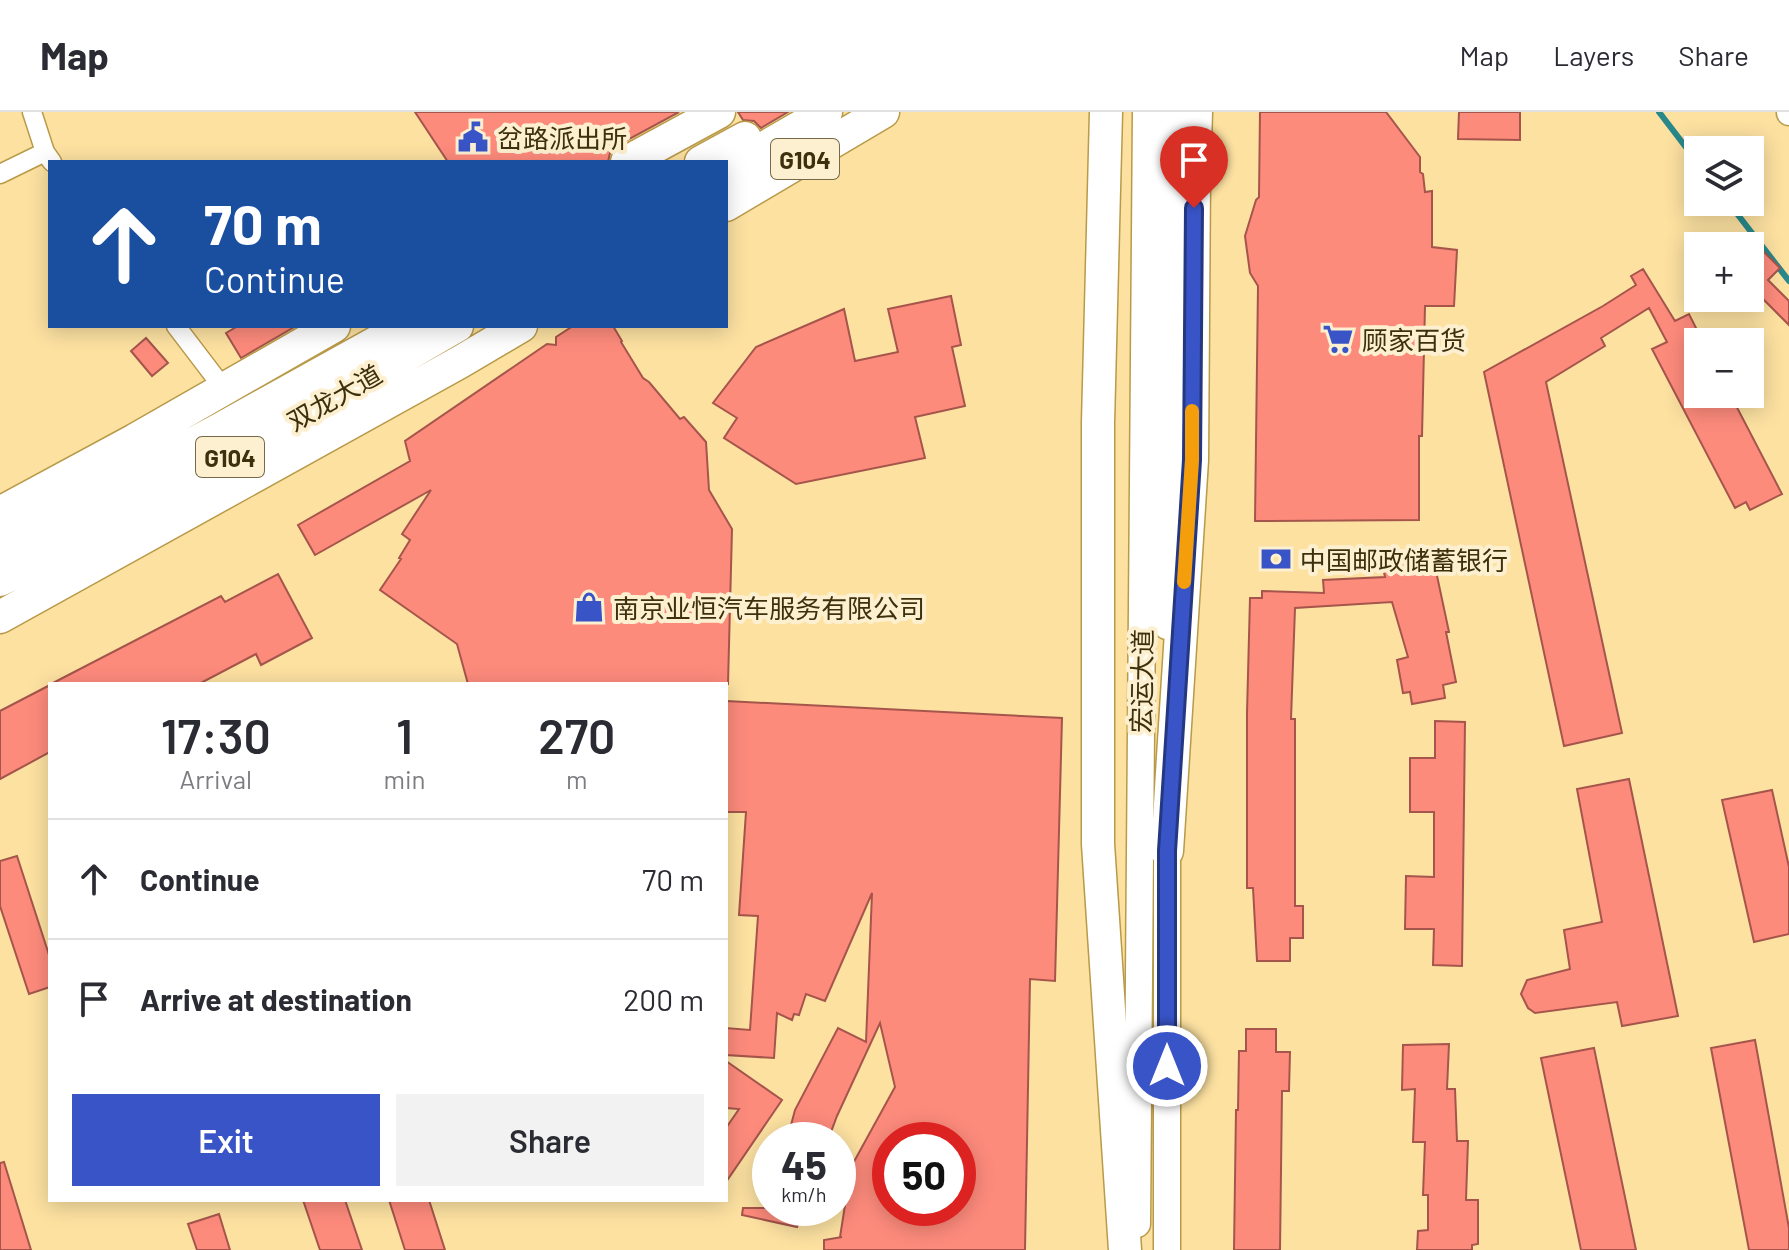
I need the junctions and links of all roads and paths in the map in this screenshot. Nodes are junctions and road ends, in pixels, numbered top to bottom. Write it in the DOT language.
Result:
graph roads {
  1 [pos="32,112"];
  2 [pos="719,112"];
  3 [pos="789,112"];
  4 [pos="826,112"];
  5 [pos="883,112"];
  6 [pos="1106,112"];
  7 [pos="1146,112"];
  8 [pos="1169,112"];
  9 [pos="1196,112"];
  10 [pos="48,157"];
  11 [pos="631,160"];
  12 [pos="705,160"];
  13 [pos="728,169"];
  14 [pos="0,174"];
  15 [pos="728,204"];
  16 [pos="178,328"];
  17 [pos="331,328"];
  18 [pos="402,328"];
  19 [pos="454,328"];
  20 [pos="518,328"];
  21 [pos="224,389"];
  22 [pos="0,513"];
  23 [pos="0,547"];
  24 [pos="0,580"];
  25 [pos="0,617"];
  26 [pos="1167,851"];
  27 [pos="1125,1250"];
  28 [pos="1137,1250"];
  29 [pos="1167,1250"];
  1 -- 10 [label="street"];
  2 -- 11 [label="highway"];
  3 -- 12 [label="highway, G104"];
  4 -- 13 [label="highway, G104"];
  5 -- 15 [label="highway, G104"];
  6 -- 27 [label="highway"];
  7 -- 28 [label="main road, 宏运大道"];
  8 -- 26 [label="main road, 宏运大道"];
  9 -- 26 [label="highway"];
  10 -- 14 [label="street"];
  16 -- 21 [label="street"];
  17 -- 21 [label="highway, G104"];
  18 -- 23 [label="highway, 双龙大道 / G104"];
  19 -- 24 [label="highway, 双龙大道 / G104"];
  20 -- 25 [label="highway, 双龙大道 / G104"];
  21 -- 22 [label="highway, G104"];
  26 -- 29 [label="main road, 宏运大道"];
}
